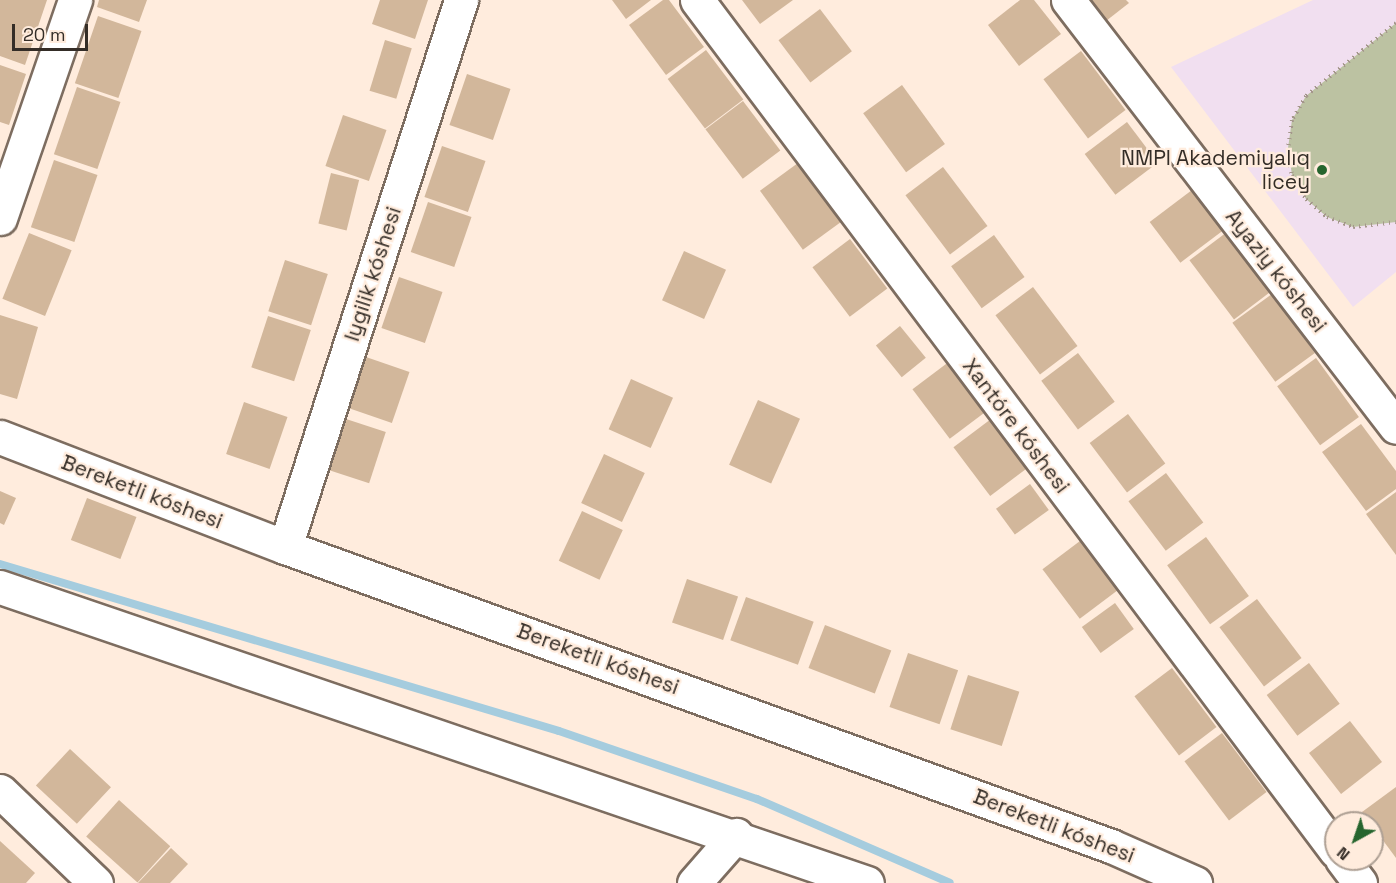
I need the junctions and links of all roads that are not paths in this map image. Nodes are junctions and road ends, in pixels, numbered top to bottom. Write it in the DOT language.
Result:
graph roads {
  1 [pos="75,0"];
  2 [pos="462,0"];
  3 [pos="697,0"];
  4 [pos="1068,0"];
  5 [pos="0,218"];
  6 [pos="1396,428"];
  7 [pos="0,437"];
  8 [pos="285,548"];
  9 [pos="0,587"];
  10 [pos="0,791"];
  11 [pos="736,835"];
  12 [pos="1324,835"];
  13 [pos="96,883"];
  14 [pos="694,883"];
  15 [pos="867,883"];
  16 [pos="1195,883"];
  1 -- 5 [label="street"];
  2 -- 8 [label="street, Iygilik kóshesi"];
  3 -- 12 [label="street, Xantóre kóshesi"];
  4 -- 6 [label="street, Ayaziy kóshesi"];
  7 -- 8 [label="street, Bereketli kóshesi"];
  8 -- 16 [label="street, Bereketli kóshesi"];
  9 -- 11 [label="street"];
  10 -- 13 [label="street"];
  11 -- 14 [label="street"];
  11 -- 15 [label="street"];
}
